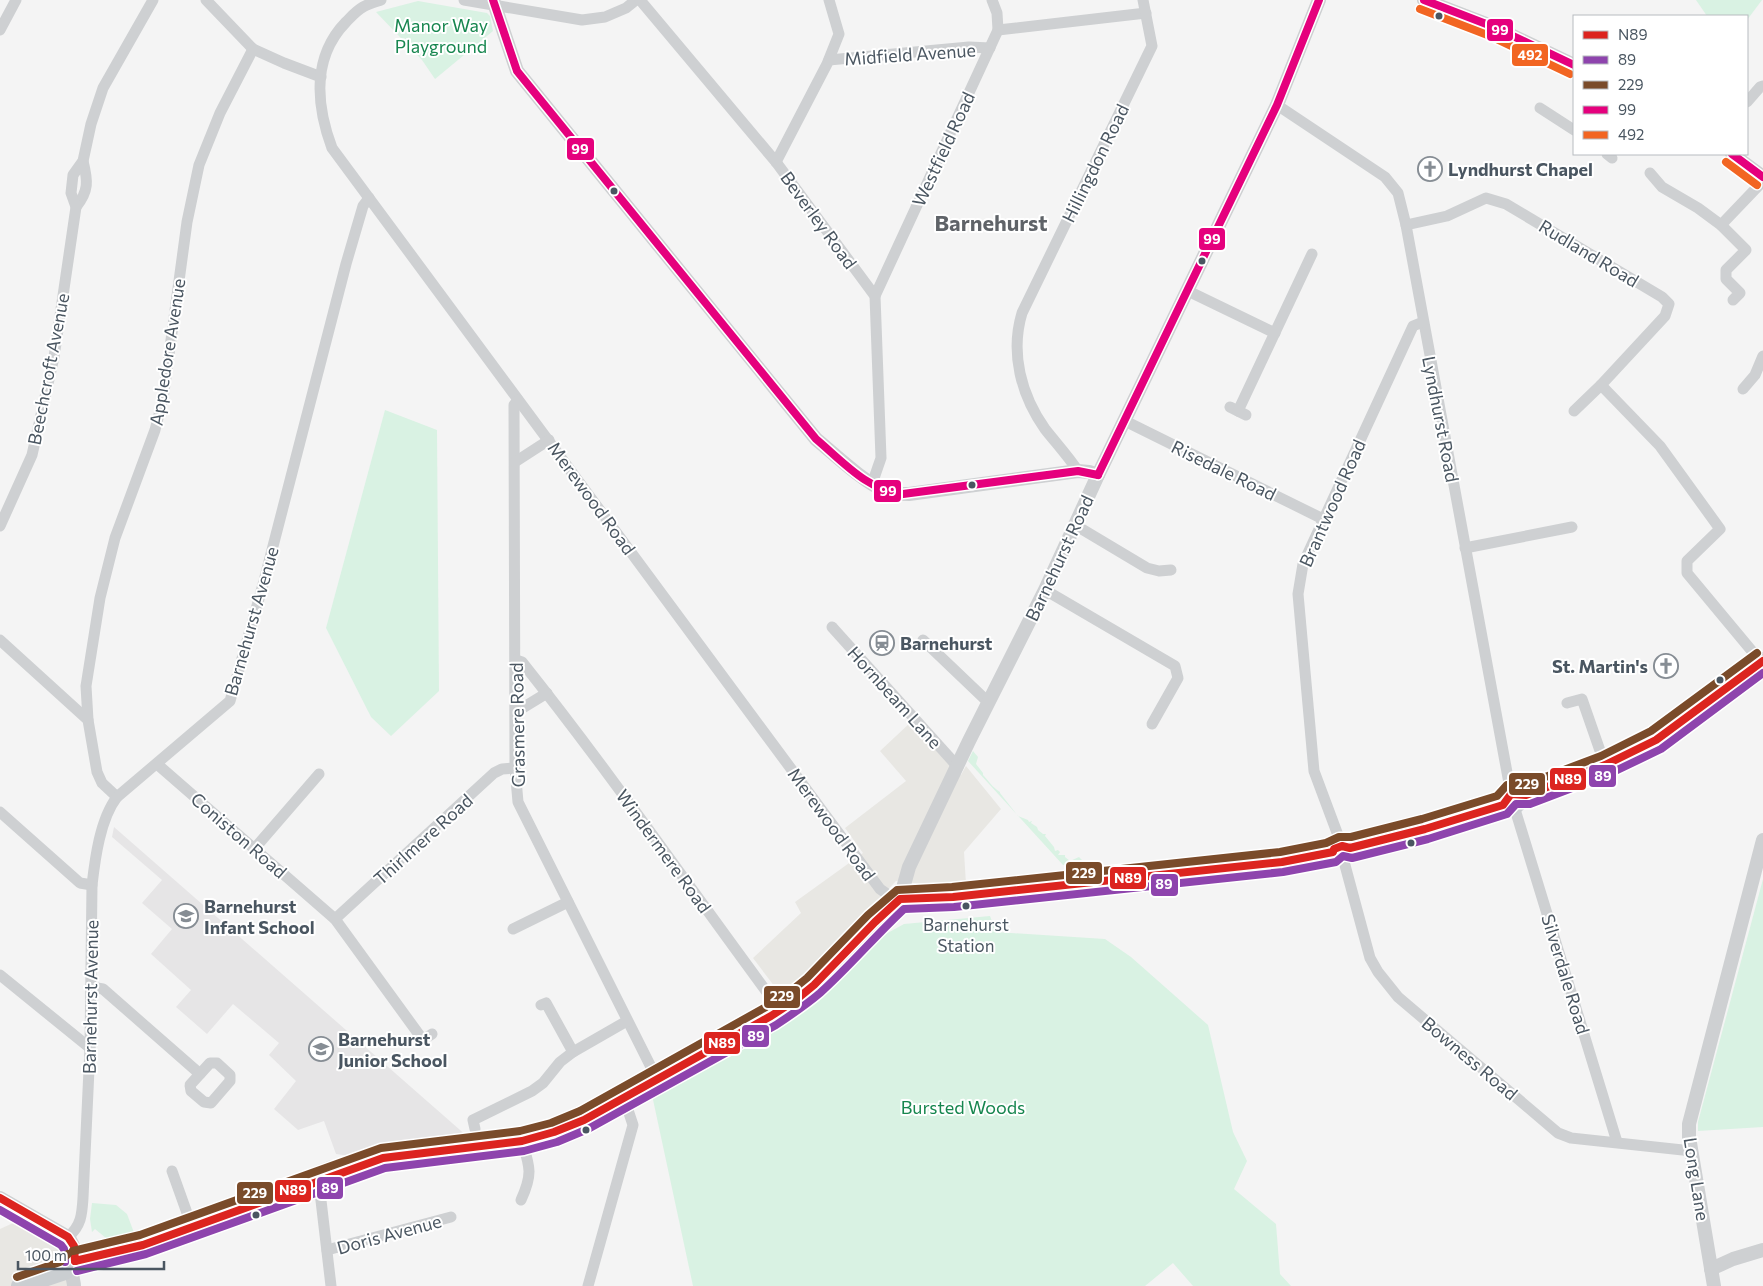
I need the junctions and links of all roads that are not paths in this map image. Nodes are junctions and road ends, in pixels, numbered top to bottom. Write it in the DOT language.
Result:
graph roads {
  1 [pos="16,0"];
  2 [pos="153,0"];
  3 [pos="206,0"];
  4 [pos="381,0"];
  5 [pos="464,0"];
  6 [pos="638,0"];
  7 [pos="829,0"];
  8 [pos="992,0"];
  9 [pos="1143,0"];
  10 [pos="1319,0"];
  11 [pos="1424,0"];
  12 [pos="494,3"];
  13 [pos="1146,13"];
  14 [pos="0,30"];
  15 [pos="998,30"];
  16 [pos="990,48"];
  17 [pos="253,49"];
  18 [pos="829,60"];
  19 [pos="1573,65"];
  20 [pos="321,77"];
  21 [pos="1763,86"];
  22 [pos="1748,101"];
  23 [pos="1277,105"];
  24 [pos="1540,108"];
  25 [pos="1573,129"];
  26 [pos="1733,155"];
  27 [pos="776,162"];
  28 [pos="1650,173"];
  29 [pos="1763,177"];
  30 [pos="1763,181"];
  31 [pos="369,198"];
  32 [pos="1406,225"];
  33 [pos="1722,225"];
  34 [pos="1312,254"];
  35 [pos="1188,291"];
  36 [pos="874,296"];
  37 [pos="1733,300"];
  38 [pos="1423,322"];
  39 [pos="1275,333"];
  40 [pos="1763,356"];
  41 [pos="1601,385"];
  42 [pos="1743,389"];
  43 [pos="518,400"];
  44 [pos="1238,411"];
  45 [pos="1574,411"];
  46 [pos="1124,421"];
  47 [pos="549,440"];
  48 [pos="515,462"];
  49 [pos="1078,471"];
  50 [pos="1098,476"];
  51 [pos="872,484"];
  52 [pos="1323,518"];
  53 [pos="1075,525"];
  54 [pos="0,526"];
  55 [pos="1572,527"];
  56 [pos="1465,548"];
  57 [pos="1171,570"];
  58 [pos="1044,590"];
  59 [pos="832,627"];
  60 [pos="0,640"];
  61 [pos="923,640"];
  62 [pos="516,660"];
  63 [pos="1762,662"];
  64 [pos="547,693"];
  65 [pos="1567,703"];
  66 [pos="986,709"];
  67 [pos="516,712"];
  68 [pos="88,720"];
  69 [pos="1152,724"];
  70 [pos="960,762"];
  71 [pos="157,764"];
  72 [pos="1605,765"];
  73 [pos="515,768"];
  74 [pos="319,774"];
  75 [pos="116,798"];
  76 [pos="1514,800"];
  77 [pos="0,812"];
  78 [pos="1763,840"];
  79 [pos="255,848"];
  80 [pos="1342,850"];
  81 [pos="92,886"];
  82 [pos="900,899"];
  83 [pos="568,902"];
  84 [pos="335,919"];
  85 [pos="513,929"];
  86 [pos="0,975"];
  87 [pos="91,988"];
  88 [pos="541,1005"];
  89 [pos="780,1010"];
  90 [pos="628,1021"];
  91 [pos="432,1034"];
  92 [pos="90,1048"];
  93 [pos="572,1052"];
  94 [pos="200,1074"];
  95 [pos="657,1080"];
  96 [pos="624,1098"];
  97 [pos="471,1124"];
  98 [pos="522,1141"];
  99 [pos="1618,1142"];
  100 [pos="1692,1151"];
  101 [pos="331,1166"];
  102 [pos="172,1171"];
  103 [pos="316,1183"];
  104 [pos="278,1197"];
  105 [pos="0,1198"];
  106 [pos="521,1200"];
  107 [pos="452,1216"];
  108 [pos="192,1227"];
  109 [pos="68,1237"];
  110 [pos="328,1250"];
  111 [pos="1763,1250"];
  112 [pos="75,1261"];
  113 [pos="1711,1269"];
  114 [pos="20,1286"];
  115 [pos="74,1286"];
  116 [pos="331,1286"];
  117 [pos="588,1286"];
  118 [pos="1714,1286"];
  1 -- 14 [label="street"];
  2 -- 54 [label="street, Beechcroft Avenue"];
  3 -- 17 [label="street"];
  4 -- 20 [label="street, Merewood Road"];
  5 -- 12 [label="street"];
  6 -- 12 [label="street"];
  6 -- 27 [label="street, Beverley Road"];
  7 -- 18 [label="street"];
  8 -- 15 [label="street"];
  9 -- 13 [label="street"];
  10 -- 23 [label="street, Barnehurst Road"];
  11 -- 19 [label="street"];
  12 -- 51 [label="street"];
  13 -- 15 [label="street, Midfield Avenue"];
  13 -- 49 [label="street, Hillingdon Road"];
  15 -- 16 [label="street, Westfield Road"];
  16 -- 18 [label="street, Midfield Avenue"];
  16 -- 36 [label="street, Westfield Road"];
  17 -- 20 [label="street"];
  17 -- 68 [label="street, Appledore Avenue"];
  18 -- 27 [label="street"];
  20 -- 31 [label="street, Merewood Road"];
  21 -- 22 [label="street"];
  23 -- 32 [label="street, Lyndhurst Road"];
  23 -- 35 [label="street, Barnehurst Road"];
  24 -- 25 [label="street"];
  26 -- 29 [label="street"];
  27 -- 36 [label="street, Beverley Road"];
  28 -- 33 [label="street"];
  30 -- 33 [label="street"];
  31 -- 43 [label="street, Merewood Road"];
  31 -- 71 [label="street, Barnehurst Avenue"];
  32 -- 38 [label="street, Lyndhurst Road"];
  32 -- 41 [label="street, Rudland Road"];
  33 -- 37 [label="street"];
  34 -- 39 [label="street"];
  35 -- 39 [label="street"];
  35 -- 46 [label="street, Barnehurst Road"];
  36 -- 51 [label="street"];
  38 -- 52 [label="street, Brantwood Road"];
  38 -- 56 [label="street, Lyndhurst Road"];
  39 -- 44 [label="street"];
  40 -- 42 [label="street"];
  41 -- 45 [label="street, Rudland Road"];
  41 -- 63 [label="street"];
  43 -- 47 [label="street, Merewood Road"];
  43 -- 48 [label="street, Grasmere Road"];
  46 -- 50 [label="street, Barnehurst Road"];
  46 -- 52 [label="street, Risedale Road"];
  47 -- 48 [label="street"];
  47 -- 82 [label="street, Merewood Road"];
  48 -- 62 [label="street, Grasmere Road"];
  49 -- 50 [label="street"];
  49 -- 51 [label="street"];
  50 -- 53 [label="street, Barnehurst Road"];
  52 -- 80 [label="street, Brantwood Road"];
  53 -- 57 [label="street"];
  53 -- 58 [label="street, Barnehurst Road"];
  55 -- 56 [label="street"];
  56 -- 76 [label="street, Lyndhurst Road"];
  58 -- 66 [label="street, Barnehurst Road"];
  58 -- 69 [label="street"];
  59 -- 70 [label="street, Hornbeam Lane"];
  60 -- 68 [label="street"];
  61 -- 66 [label="street"];
  62 -- 64 [label="street, Windermere Road"];
  62 -- 67 [label="street, Grasmere Road"];
  63 -- 72 [label="main road"];
  64 -- 67 [label="street"];
  64 -- 89 [label="street, Windermere Road"];
  65 -- 72 [label="street"];
  66 -- 70 [label="street, Barnehurst Road"];
  67 -- 73 [label="street, Grasmere Road"];
  68 -- 75 [label="street, Appledore Avenue"];
  70 -- 82 [label="street, Barnehurst Road"];
  71 -- 75 [label="street, Barnehurst Avenue"];
  71 -- 79 [label="street, Coniston Road"];
  72 -- 76 [label="main road"];
  73 -- 83 [label="street, Grasmere Road"];
  73 -- 84 [label="street, Thirlmere Road"];
  74 -- 79 [label="street"];
  75 -- 81 [label="street, Barnehurst Avenue"];
  76 -- 80 [label="main road"];
  76 -- 99 [label="street, Silverdale Road"];
  77 -- 81 [label="street"];
  78 -- 100 [label="street, Long Lane"];
  79 -- 84 [label="street, Coniston Road"];
  80 -- 82 [label="main road"];
  80 -- 99 [label="street, Bowness Road"];
  81 -- 87 [label="street, Barnehurst Avenue"];
  82 -- 89 [label="main road"];
  83 -- 85 [label="street"];
  83 -- 90 [label="street, Grasmere Road"];
  84 -- 91 [label="street, Coniston Road"];
  86 -- 92 [label="street"];
  87 -- 92 [label="street, Barnehurst Avenue"];
  87 -- 94 [label="street"];
  88 -- 93 [label="street"];
  89 -- 95 [label="main road"];
  90 -- 93 [label="street"];
  90 -- 95 [label="street, Grasmere Road"];
  92 -- 109 [label="street, Barnehurst Avenue"];
  93 -- 97 [label="street"];
  95 -- 96 [label="main road"];
  96 -- 98 [label="main road"];
  96 -- 117 [label="street"];
  98 -- 103 [label="main road"];
  98 -- 106 [label="street"];
  99 -- 100 [label="street, Bowness Road"];
  100 -- 113 [label="street, Long Lane"];
  101 -- 104 [label="street"];
  102 -- 108 [label="street"];
  103 -- 104 [label="main road"];
  103 -- 110 [label="street"];
  104 -- 108 [label="main road"];
  105 -- 109 [label="street"];
  107 -- 110 [label="street, Doris Avenue"];
  108 -- 112 [label="main road"];
  109 -- 112 [label="street"];
  110 -- 116 [label="street"];
  111 -- 113 [label="street"];
  112 -- 114 [label="main road"];
  112 -- 115 [label="street"];
  113 -- 118 [label="street, Long Lane"];
}
